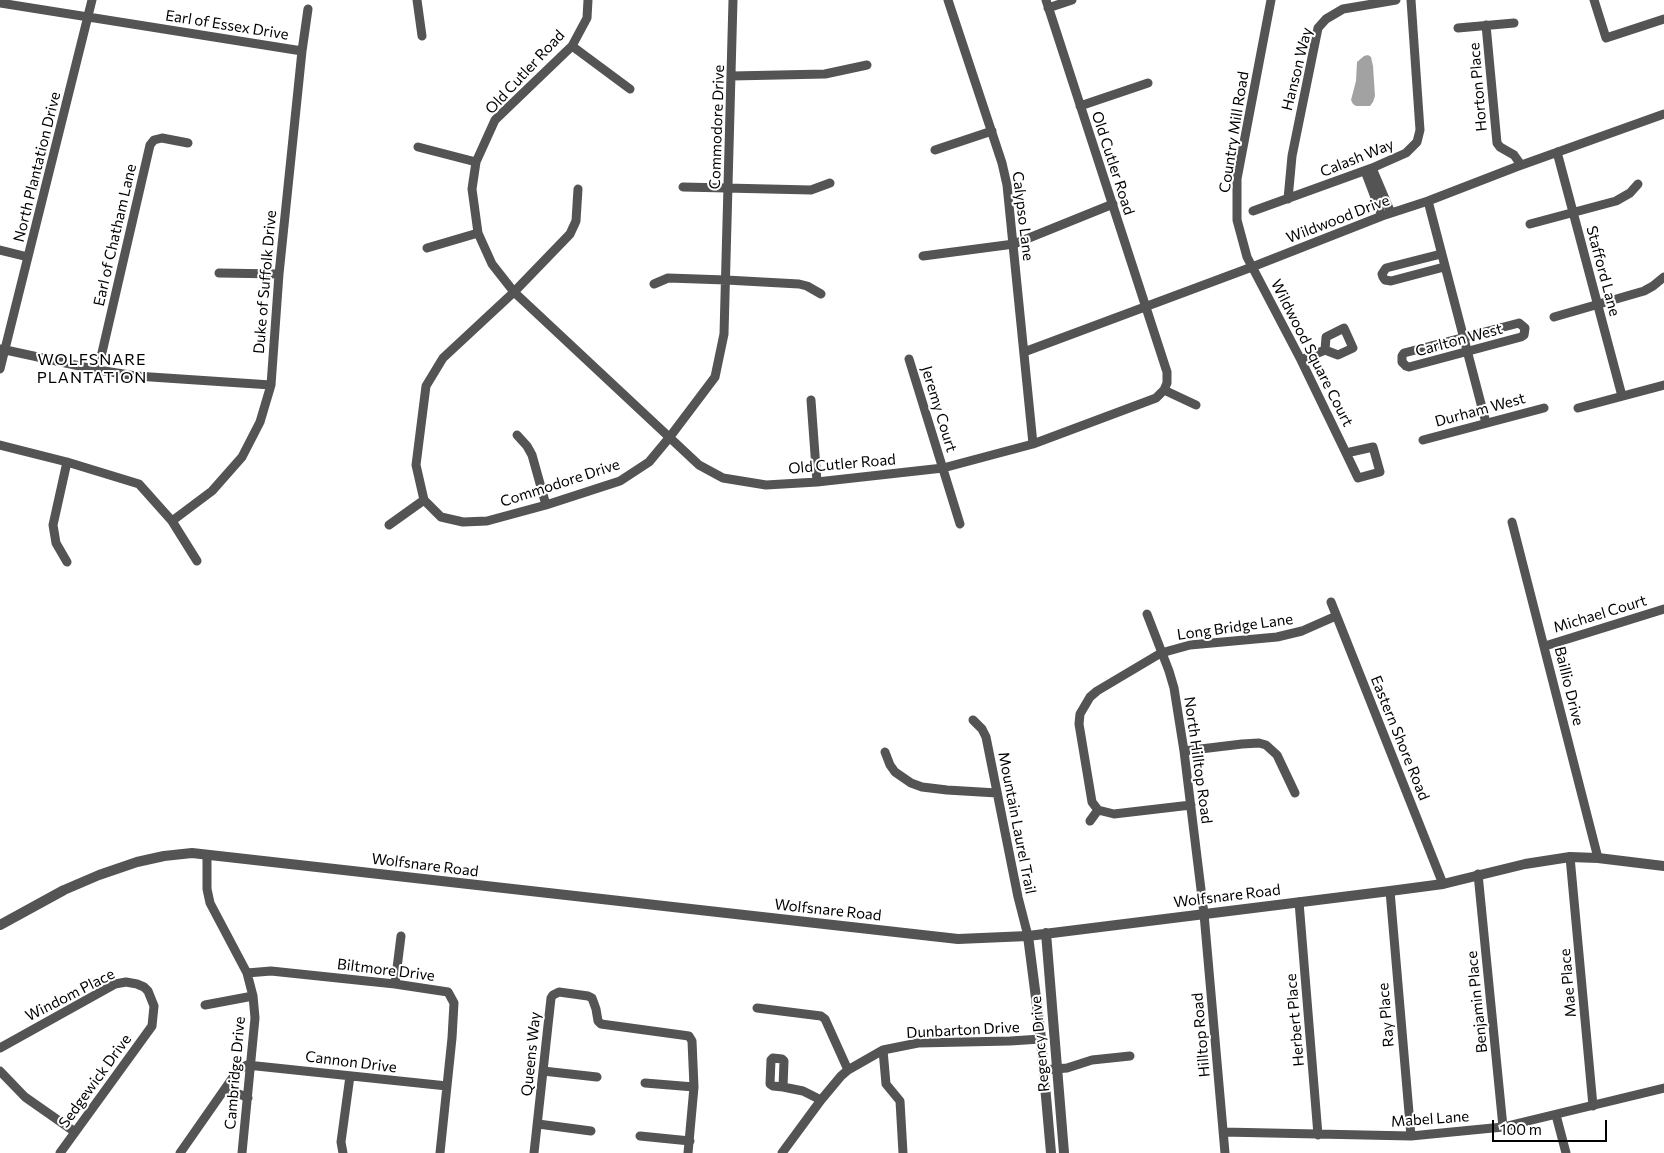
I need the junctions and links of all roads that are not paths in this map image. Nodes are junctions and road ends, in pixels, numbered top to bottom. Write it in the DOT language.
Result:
graph roads {
  1 [pos="92,0"];
  2 [pos="417,0"];
  3 [pos="588,0"];
  4 [pos="734,0"];
  5 [pos="948,0"];
  6 [pos="1072,0"];
  7 [pos="1271,0"];
  8 [pos="1396,0"];
  9 [pos="1411,0"];
  10 [pos="1594,0"];
  11 [pos="0,3"];
  12 [pos="1047,4"];
  13 [pos="308,9"];
  14 [pos="88,16"];
  15 [pos="1664,19"];
  16 [pos="1514,23"];
  17 [pos="1486,25"];
  18 [pos="1458,28"];
  19 [pos="422,36"];
  20 [pos="572,46"];
  21 [pos="302,51"];
  22 [pos="867,65"];
  23 [pos="732,76"];
  24 [pos="1148,83"];
  25 [pos="630,89"];
  26 [pos="1080,106"];
  27 [pos="1664,114"];
  28 [pos="992,131"];
  29 [pos="188,143"];
  30 [pos="418,147"];
  31 [pos="935,150"];
  32 [pos="1557,152"];
  33 [pos="476,162"];
  34 [pos="1521,165"];
  35 [pos="1368,170"];
  36 [pos="830,183"];
  37 [pos="1638,184"];
  38 [pos="683,187"];
  39 [pos="729,188"];
  40 [pos="578,189"];
  41 [pos="1288,199"];
  42 [pos="1428,201"];
  43 [pos="1113,204"];
  44 [pos="1253,211"];
  45 [pos="1574,213"];
  46 [pos="1386,214"];
  47 [pos="1530,224"];
  48 [pos="478,233"];
  49 [pos="1014,244"];
  50 [pos="427,248"];
  51 [pos="0,250"];
  52 [pos="1441,254"];
  53 [pos="923,256"];
  54 [pos="28,257"];
  55 [pos="1252,267"];
  56 [pos="1444,267"];
  57 [pos="219,272"];
  58 [pos="278,274"];
  59 [pos="1664,277"];
  60 [pos="726,280"];
  61 [pos="654,284"];
  62 [pos="514,292"];
  63 [pos="820,294"];
  64 [pos="1598,305"];
  65 [pos="1145,306"];
  66 [pos="1554,317"];
  67 [pos="1464,338"];
  68 [pos="2,348"];
  69 [pos="1325,350"];
  70 [pos="1024,352"];
  71 [pos="1468,352"];
  72 [pos="909,358"];
  73 [pos="1301,360"];
  74 [pos="0,369"];
  75 [pos="98,370"];
  76 [pos="270,385"];
  77 [pos="1664,385"];
  78 [pos="1164,390"];
  79 [pos="1622,396"];
  80 [pos="811,400"];
  81 [pos="1196,405"];
  82 [pos="1544,408"];
  83 [pos="1578,408"];
  84 [pos="1486,423"];
  85 [pos="517,435"];
  86 [pos="670,438"];
  87 [pos="1423,440"];
  88 [pos="1033,444"];
  89 [pos="0,445"];
  90 [pos="1346,453"];
  91 [pos="66,462"];
  92 [pos="943,468"];
  93 [pos="816,482"];
  94 [pos="424,500"];
  95 [pos="546,505"];
  96 [pos="172,521"];
  97 [pos="1512,522"];
  98 [pos="960,524"];
  99 [pos="389,525"];
  100 [pos="197,561"];
  101 [pos="66,562"];
  102 [pos="1331,602"];
  103 [pos="1664,609"];
  104 [pos="1147,614"];
  105 [pos="1336,616"];
  106 [pos="1545,646"];
  107 [pos="1161,653"];
  108 [pos="973,720"];
  109 [pos="1184,751"];
  110 [pos="885,752"];
  111 [pos="997,793"];
  112 [pos="1295,793"];
  113 [pos="1191,805"];
  114 [pos="1098,810"];
  115 [pos="1090,821"];
  116 [pos="207,855"];
  117 [pos="1570,857"];
  118 [pos="1598,858"];
  119 [pos="1664,867"];
  120 [pos="1478,874"];
  121 [pos="1443,884"];
  122 [pos="1390,891"];
  123 [pos="1299,902"];
  124 [pos="1204,914"];
  125 [pos="0,925"];
  126 [pos="1046,933"];
  127 [pos="401,936"];
  128 [pos="1028,936"];
  129 [pos="247,972"];
  130 [pos="395,984"];
  131 [pos="253,996"];
  132 [pos="205,1004"];
  133 [pos="757,1008"];
  134 [pos="152,1026"];
  135 [pos="1054,1028"];
  136 [pos="1040,1034"];
  137 [pos="0,1048"];
  138 [pos="883,1050"];
  139 [pos="1130,1056"];
  140 [pos="252,1065"];
  141 [pos="1058,1069"];
  142 [pos="848,1070"];
  143 [pos="1043,1070"];
  144 [pos="0,1071"];
  145 [pos="543,1071"];
  146 [pos="350,1076"];
  147 [pos="597,1077"];
  148 [pos="646,1084"];
  149 [pos="448,1086"];
  150 [pos="694,1087"];
  151 [pos="783,1087"];
  152 [pos="226,1088"];
  153 [pos="1664,1088"];
  154 [pos="248,1098"];
  155 [pos="821,1100"];
  156 [pos="1593,1106"];
  157 [pos="1556,1115"];
  158 [pos="538,1124"];
  159 [pos="1503,1127"];
  160 [pos="591,1130"];
  161 [pos="75,1132"];
  162 [pos="1223,1132"];
  163 [pos="1318,1135"];
  164 [pos="640,1136"];
  165 [pos="1411,1136"];
  166 [pos="690,1141"];
  167 [pos="60,1153"];
  168 [pos="180,1153"];
  169 [pos="242,1153"];
  170 [pos="343,1153"];
  171 [pos="440,1153"];
  172 [pos="534,1153"];
  173 [pos="688,1153"];
  174 [pos="782,1153"];
  175 [pos="903,1153"];
  176 [pos="1051,1153"];
  177 [pos="1064,1153"];
  178 [pos="1225,1153"];
  179 [pos="1566,1153"];
  1 -- 14 [label="street, North Plantation Drive"];
  2 -- 19 [label="street"];
  3 -- 20 [label="street, Old Cutler Road"];
  4 -- 23 [label="street, Commodore Drive"];
  5 -- 28 [label="street, Calypso Lane"];
  6 -- 12 [label="street"];
  7 -- 55 [label="street, Country Mill Road"];
  8 -- 41 [label="street, Hanson Way"];
  9 -- 35 [label="street, Calash Way"];
  10 -- 15 [label="street"];
  11 -- 14 [label="street, Earl of Essex Drive"];
  12 -- 26 [label="street, Old Cutler Road"];
  13 -- 21 [label="street, Duke of Suffolk Drive"];
  14 -- 21 [label="street, Earl of Essex Drive"];
  14 -- 54 [label="street, North Plantation Drive"];
  16 -- 17 [label="street, Horton Place"];
  17 -- 18 [label="street, Horton Place"];
  17 -- 34 [label="street, Horton Place"];
  20 -- 25 [label="street"];
  20 -- 33 [label="street, Old Cutler Road"];
  21 -- 58 [label="street, Duke of Suffolk Drive"];
  22 -- 23 [label="street"];
  23 -- 39 [label="street, Commodore Drive"];
  24 -- 26 [label="street"];
  26 -- 43 [label="street, Old Cutler Road"];
  27 -- 32 [label="street, Wildwood Drive"];
  28 -- 31 [label="street"];
  28 -- 49 [label="street, Calypso Lane"];
  29 -- 75 [label="street, Earl of Chatham Lane"];
  30 -- 33 [label="street"];
  32 -- 34 [label="street, Wildwood Drive"];
  32 -- 45 [label="street, Stafford Lane"];
  33 -- 48 [label="street, Old Cutler Road"];
  34 -- 42 [label="street, Wildwood Drive"];
  35 -- 41 [label="street, Calash Way"];
  35 -- 46 [label="street"];
  36 -- 39 [label="street"];
  37 -- 45 [label="street"];
  38 -- 39 [label="street"];
  39 -- 60 [label="street, Commodore Drive"];
  40 -- 62 [label="street"];
  41 -- 44 [label="street, Calash Way"];
  42 -- 46 [label="street, Wildwood Drive"];
  42 -- 52 [label="street"];
  43 -- 49 [label="street"];
  43 -- 65 [label="street, Old Cutler Road"];
  45 -- 47 [label="street"];
  45 -- 64 [label="street, Stafford Lane"];
  46 -- 55 [label="street, Wildwood Drive"];
  48 -- 50 [label="street"];
  48 -- 62 [label="street, Old Cutler Road"];
  49 -- 53 [label="street"];
  49 -- 70 [label="street, Calypso Lane"];
  51 -- 54 [label="street"];
  52 -- 56 [label="street"];
  52 -- 56 [label="street"];
  54 -- 68 [label="street, North Plantation Drive"];
  55 -- 65 [label="street, Wildwood Drive"];
  55 -- 73 [label="street, Wildwood Square Court"];
  56 -- 67 [label="street"];
  57 -- 58 [label="street"];
  58 -- 76 [label="street, Duke of Suffolk Drive"];
  59 -- 64 [label="street"];
  60 -- 61 [label="street"];
  60 -- 63 [label="street"];
  60 -- 86 [label="street, Commodore Drive"];
  62 -- 86 [label="street, Old Cutler Road"];
  62 -- 94 [label="street"];
  64 -- 66 [label="street"];
  64 -- 79 [label="street, Stafford Lane"];
  65 -- 70 [label="street, Wildwood Drive"];
  65 -- 78 [label="street, Old Cutler Road"];
  67 -- 71 [label="street"];
  67 -- 71 [label="street, Carlton West"];
  67 -- 71 [label="street, Carlton West"];
  68 -- 74 [label="street, North Plantation Drive"];
  68 -- 75 [label="street"];
  69 -- 73 [label="street"];
  70 -- 88 [label="street, Calypso Lane"];
  71 -- 84 [label="street"];
  72 -- 92 [label="street, Jeremy Court"];
  73 -- 90 [label="street, Wildwood Square Court"];
  75 -- 76 [label="street"];
  76 -- 96 [label="street, Duke of Suffolk Drive"];
  77 -- 79 [label="street"];
  78 -- 81 [label="street"];
  78 -- 88 [label="street, Old Cutler Road"];
  79 -- 83 [label="street"];
  80 -- 93 [label="street"];
  82 -- 84 [label="street, Durham West"];
  84 -- 87 [label="street, Durham West"];
  85 -- 95 [label="street"];
  86 -- 93 [label="street, Old Cutler Road"];
  86 -- 95 [label="street, Commodore Drive"];
  88 -- 92 [label="street, Old Cutler Road"];
  89 -- 91 [label="street"];
  91 -- 96 [label="street"];
  91 -- 101 [label="street"];
  92 -- 93 [label="street, Old Cutler Road"];
  92 -- 98 [label="street, Jeremy Court"];
  94 -- 95 [label="street, Commodore Drive"];
  94 -- 99 [label="street"];
  96 -- 100 [label="street"];
  97 -- 106 [label="street, Baillio Drive"];
  102 -- 105 [label="street, Eastern Shore Road"];
  103 -- 106 [label="street, Michael Court"];
  104 -- 107 [label="street, North Hilltop Road"];
  105 -- 107 [label="street, Long Bridge Lane"];
  105 -- 121 [label="street, Eastern Shore Road"];
  106 -- 118 [label="street, Baillio Drive"];
  107 -- 109 [label="street, North Hilltop Road"];
  107 -- 114 [label="street, Long Bridge Lane"];
  108 -- 111 [label="street, Mountain Laurel Trail"];
  109 -- 112 [label="street"];
  109 -- 113 [label="street, North Hilltop Road"];
  110 -- 111 [label="street"];
  111 -- 128 [label="street, Mountain Laurel Trail"];
  113 -- 114 [label="street"];
  113 -- 124 [label="street, North Hilltop Road"];
  114 -- 115 [label="street"];
  116 -- 125 [label="street, Wolfsnare Road"];
  116 -- 128 [label="street, Wolfsnare Road"];
  116 -- 129 [label="street, Cambridge Drive"];
  117 -- 118 [label="street, Wolfsnare Road"];
  117 -- 120 [label="street, Wolfsnare Road"];
  117 -- 156 [label="street, Mae Place"];
  118 -- 119 [label="street, Wolfsnare Road"];
  120 -- 121 [label="street, Wolfsnare Road"];
  120 -- 159 [label="street, Benjamin Place"];
  121 -- 122 [label="street, Wolfsnare Road"];
  122 -- 123 [label="street, Wolfsnare Road"];
  122 -- 165 [label="street, Ray Place"];
  123 -- 124 [label="street, Wolfsnare Road"];
  123 -- 163 [label="street, Herbert Place"];
  124 -- 126 [label="street, Wolfsnare Road"];
  124 -- 162 [label="street, Hilltop Road"];
  126 -- 128 [label="street, Wolfsnare Road"];
  126 -- 135 [label="street, Regency Drive"];
  127 -- 130 [label="street"];
  128 -- 136 [label="street, Regency Drive"];
  129 -- 130 [label="street, Biltmore Drive"];
  129 -- 131 [label="street, Cambridge Drive"];
  130 -- 149 [label="street, Biltmore Drive"];
  131 -- 132 [label="street"];
  131 -- 140 [label="street, Cambridge Drive"];
  133 -- 142 [label="street"];
  134 -- 137 [label="street, Windom Place"];
  134 -- 161 [label="street, Sedgewick Drive"];
  135 -- 136 [label="street, Dunbarton Drive"];
  135 -- 141 [label="street, Regency Drive"];
  136 -- 138 [label="street, Dunbarton Drive"];
  136 -- 143 [label="street, Regency Drive"];
  138 -- 142 [label="street, Dunbarton Drive"];
  138 -- 175 [label="street"];
  139 -- 141 [label="street"];
  140 -- 146 [label="street, Cannon Drive"];
  140 -- 152 [label="street"];
  140 -- 154 [label="street, Cambridge Drive"];
  141 -- 143 [label="street"];
  141 -- 177 [label="street, Regency Drive"];
  142 -- 155 [label="street, Dunbarton Drive"];
  143 -- 176 [label="street, Regency Drive"];
  144 -- 161 [label="street"];
  145 -- 147 [label="street"];
  145 -- 150 [label="street, Queens Way"];
  145 -- 158 [label="street, Queens Way"];
  146 -- 149 [label="street, Cannon Drive"];
  146 -- 170 [label="street"];
  148 -- 150 [label="street"];
  149 -- 171 [label="street, Biltmore Drive"];
  150 -- 166 [label="street, Queens Way"];
  151 -- 155 [label="street"];
  152 -- 154 [label="street"];
  152 -- 168 [label="street"];
  153 -- 156 [label="street, Mabel Lane"];
  154 -- 169 [label="street, Cambridge Drive"];
  155 -- 174 [label="street, Dunbarton Drive"];
  156 -- 157 [label="street, Mabel Lane"];
  157 -- 159 [label="street, Mabel Lane"];
  157 -- 179 [label="street"];
  158 -- 160 [label="street"];
  158 -- 172 [label="street, Queens Way"];
  159 -- 165 [label="street, Mabel Lane"];
  161 -- 167 [label="street, Sedgewick Drive"];
  162 -- 163 [label="street, Mabel Lane"];
  162 -- 178 [label="street, Hilltop Road"];
  163 -- 165 [label="street, Mabel Lane"];
  164 -- 166 [label="street"];
  166 -- 173 [label="street, Queens Way"];
}
